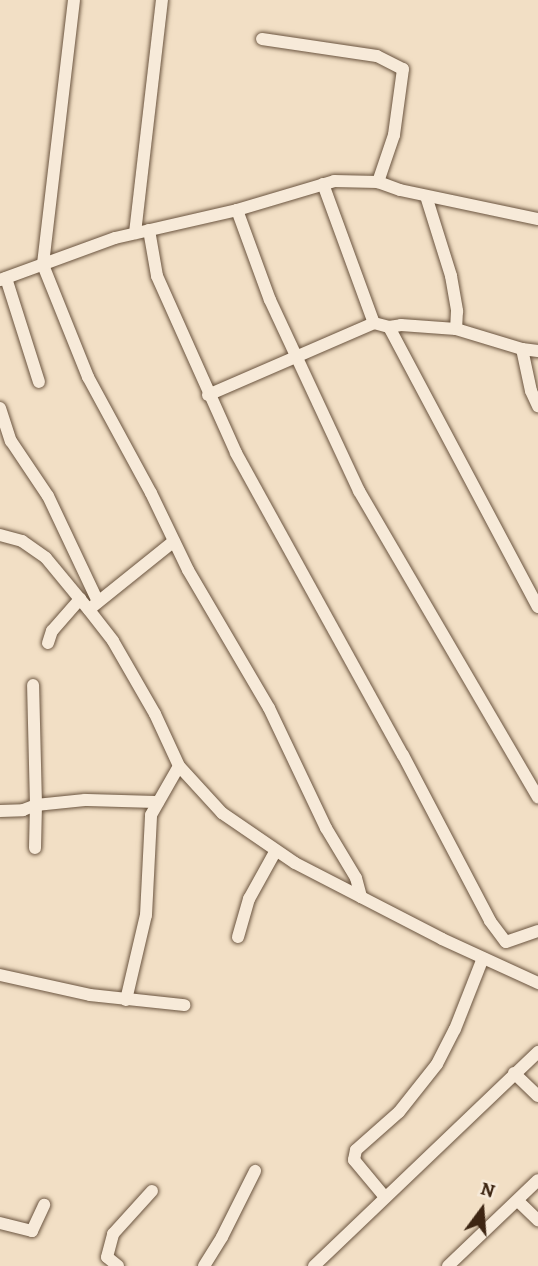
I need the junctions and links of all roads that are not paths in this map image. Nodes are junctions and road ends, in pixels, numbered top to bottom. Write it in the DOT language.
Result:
graph roads {
  1 [pos="74,0"];
  2 [pos="162,0"];
  3 [pos="262,39"];
  4 [pos="378,182"];
  5 [pos="323,184"];
  6 [pos="426,196"];
  7 [pos="237,209"];
  8 [pos="538,219"];
  9 [pos="149,230"];
  10 [pos="135,233"];
  11 [pos="43,265"];
  12 [pos="3,279"];
  13 [pos="374,323"];
  14 [pos="389,327"];
  15 [pos="456,329"];
  16 [pos="522,349"];
  17 [pos="538,351"];
  18 [pos="296,358"];
  19 [pos="39,382"];
  20 [pos="208,395"];
  21 [pos="538,407"];
  22 [pos="0,408"];
  23 [pos="0,535"];
  24 [pos="174,541"];
  25 [pos="80,599"];
  26 [pos="537,604"];
  27 [pos="93,606"];
  28 [pos="48,643"];
  29 [pos="33,685"];
  30 [pos="179,766"];
  31 [pos="538,797"];
  32 [pos="158,803"];
  33 [pos="36,805"];
  34 [pos="0,811"];
  35 [pos="34,848"];
  36 [pos="275,852"];
  37 [pos="361,897"];
  38 [pos="538,931"];
  39 [pos="239,937"];
  40 [pos="506,942"];
  41 [pos="483,958"];
  42 [pos="496,965"];
  43 [pos="0,975"];
  44 [pos="538,984"];
  45 [pos="126,1000"];
  46 [pos="184,1004"];
  47 [pos="538,1052"];
  48 [pos="514,1073"];
  49 [pos="538,1096"];
  50 [pos="255,1171"];
  51 [pos="538,1180"];
  52 [pos="152,1191"];
  53 [pos="384,1196"];
  54 [pos="518,1201"];
  55 [pos="44,1205"];
  56 [pos="538,1220"];
  57 [pos="0,1223"];
  58 [pos="118,1266"];
  59 [pos="204,1266"];
  60 [pos="314,1266"];
  61 [pos="448,1266"];
  1 -- 11 [label="street"];
  2 -- 10 [label="street"];
  3 -- 4 [label="street"];
  4 -- 5 [label="street"];
  4 -- 6 [label="street"];
  5 -- 7 [label="street"];
  5 -- 13 [label="street"];
  6 -- 8 [label="street"];
  6 -- 15 [label="street"];
  7 -- 9 [label="street"];
  7 -- 18 [label="street"];
  9 -- 10 [label="street"];
  9 -- 20 [label="street"];
  10 -- 11 [label="street"];
  11 -- 12 [label="street"];
  11 -- 24 [label="street"];
  12 -- 19 [label="street"];
  13 -- 14 [label="street"];
  13 -- 18 [label="street"];
  14 -- 15 [label="street"];
  14 -- 26 [label="street"];
  15 -- 16 [label="street"];
  16 -- 17 [label="street"];
  16 -- 21 [label="street"];
  18 -- 20 [label="street"];
  18 -- 31 [label="street"];
  20 -- 40 [label="street"];
  22 -- 27 [label="street"];
  23 -- 25 [label="street"];
  24 -- 27 [label="street"];
  24 -- 37 [label="street"];
  25 -- 27 [label="street"];
  25 -- 28 [label="street"];
  27 -- 30 [label="street"];
  29 -- 33 [label="street"];
  30 -- 32 [label="street"];
  30 -- 36 [label="street"];
  32 -- 33 [label="street"];
  32 -- 45 [label="street"];
  33 -- 34 [label="street"];
  33 -- 35 [label="street"];
  36 -- 37 [label="street"];
  36 -- 39 [label="street"];
  37 -- 41 [label="street"];
  38 -- 40 [label="street"];
  40 -- 42 [label="street"];
  41 -- 42 [label="street"];
  41 -- 53 [label="street"];
  42 -- 44 [label="street"];
  43 -- 45 [label="street"];
  45 -- 46 [label="street"];
  47 -- 48 [label="street"];
  48 -- 49 [label="street"];
  48 -- 53 [label="street"];
  50 -- 59 [label="street"];
  51 -- 54 [label="street"];
  52 -- 58 [label="street"];
  53 -- 60 [label="street"];
  54 -- 56 [label="street"];
  54 -- 61 [label="street"];
  55 -- 57 [label="street"];
}
